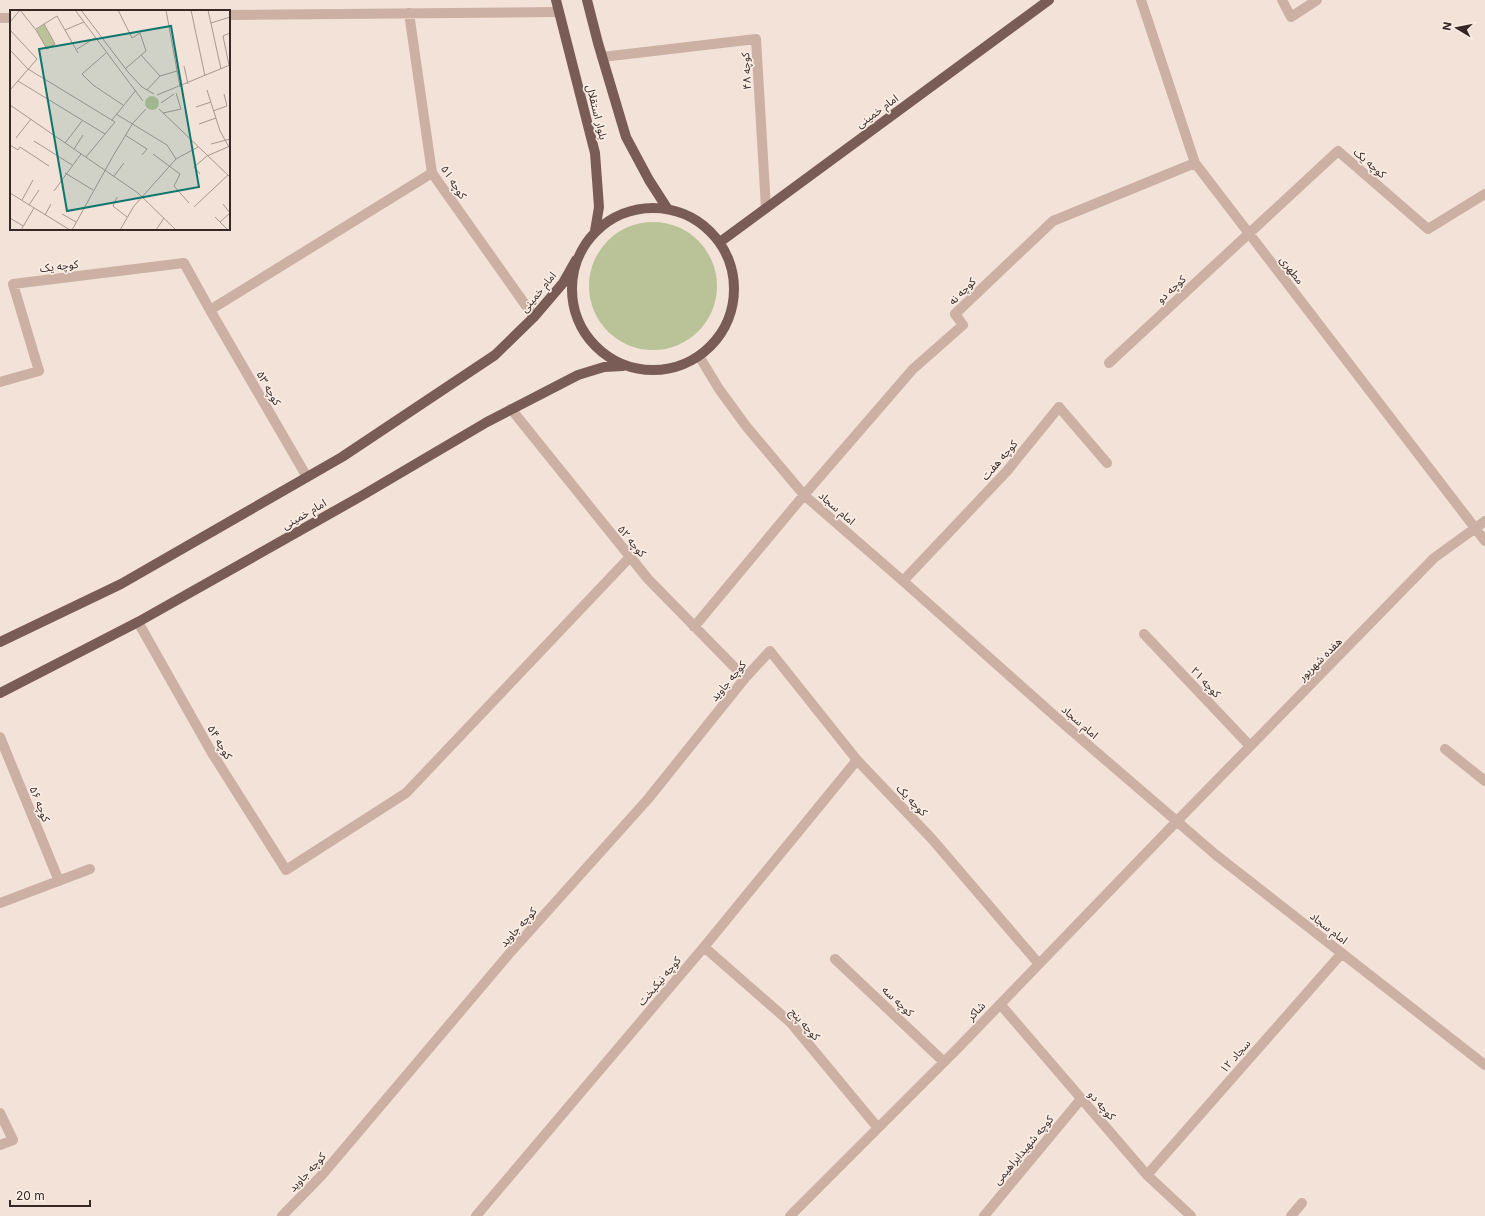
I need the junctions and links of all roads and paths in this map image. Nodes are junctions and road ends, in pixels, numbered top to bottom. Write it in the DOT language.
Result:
graph roads {
  1 [pos="556,0"];
  2 [pos="587,0"];
  3 [pos="1049,0"];
  4 [pos="1141,0"];
  5 [pos="1282,0"];
  6 [pos="1317,0"];
  7 [pos="559,12"];
  8 [pos="409,13"];
  9 [pos="230,15"];
  10 [pos="602,57"];
  11 [pos="1195,163"];
  12 [pos="432,173"];
  13 [pos="1485,194"];
  14 [pos="667,208"];
  15 [pos="766,208"];
  16 [pos="595,231"];
  17 [pos="1248,233"];
  18 [pos="720,242"];
  19 [pos="576,260"];
  20 [pos="210,310"];
  21 [pos="534,317"];
  22 [pos="700,356"];
  23 [pos="1109,363"];
  24 [pos="623,366"];
  25 [pos="0,382"];
  26 [pos="511,409"];
  27 [pos="1107,463"];
  28 [pos="307,477"];
  29 [pos="804,495"];
  30 [pos="1485,521"];
  31 [pos="1475,529"];
  32 [pos="1485,541"];
  33 [pos="630,557"];
  34 [pos="903,581"];
  35 [pos="138,622"];
  36 [pos="694,627"];
  37 [pos="1144,634"];
  38 [pos="0,642"];
  39 [pos="770,651"];
  40 [pos="745,678"];
  41 [pos="0,693"];
  42 [pos="0,737"];
  43 [pos="1250,746"];
  44 [pos="1445,749"];
  45 [pos="857,760"];
  46 [pos="1485,781"];
  47 [pos="1177,821"];
  48 [pos="90,869"];
  49 [pos="59,881"];
  50 [pos="0,903"];
  51 [pos="704,947"];
  52 [pos="1342,953"];
  53 [pos="835,959"];
  54 [pos="1038,964"];
  55 [pos="1000,1004"];
  56 [pos="944,1062"];
  57 [pos="1485,1065"];
  58 [pos="1081,1099"];
  59 [pos="0,1114"];
  60 [pos="878,1128"];
  61 [pos="0,1145"];
  62 [pos="1147,1175"];
  63 [pos="1302,1203"];
  64 [pos="282,1216"];
  65 [pos="476,1216"];
  66 [pos="790,1216"];
  67 [pos="984,1216"];
  68 [pos="1192,1216"];
  69 [pos="1291,1216"];
  1 -- 7 [label="main road, بلوار استقلال"];
  2 -- 10 [label="main road, بلوار استقلال"];
  3 -- 15 [label="main road, امام خمینی"];
  4 -- 11 [label="street, مطهری"];
  5 -- 6 [label="street"];
  7 -- 8 [label="street"];
  7 -- 16 [label="main road, بلوار استقلال"];
  8 -- 9 [label="street"];
  8 -- 12 [label="street, کوچه ۵۱"];
  10 -- 14 [label="main road, بلوار استقلال"];
  10 -- 15 [label="street, کوچه ۴۸"];
  11 -- 17 [label="street, مطهری"];
  11 -- 29 [label="street, کوچه نه"];
  12 -- 20 [label="street"];
  12 -- 21 [label="street, کوچه ۵۱"];
  13 -- 17 [label="street, کوچه یک"];
  14 -- 16 [label="main road"];
  14 -- 18 [label="main road"];
  15 -- 18 [label="main road, امام خمینی"];
  16 -- 19 [label="main road"];
  17 -- 23 [label="street, کوچه دو"];
  17 -- 31 [label="street, مطهری"];
  18 -- 22 [label="main road"];
  19 -- 21 [label="main road, امام خمینی"];
  19 -- 24 [label="main road"];
  20 -- 25 [label="street, کوچه یک"];
  20 -- 28 [label="street, کوچه ۵۳"];
  21 -- 28 [label="main road, امام خمینی"];
  22 -- 24 [label="main road"];
  22 -- 29 [label="street, امام سجاد"];
  24 -- 26 [label="main road, امام خمینی"];
  26 -- 33 [label="street, کوچه ۵۲"];
  26 -- 35 [label="main road, امام خمینی"];
  27 -- 34 [label="street, کوچه هفت"];
  28 -- 38 [label="main road, امام خمینی"];
  29 -- 34 [label="street, امام سجاد"];
  29 -- 36 [label="street"];
  30 -- 31 [label="street, هفده شهریور"];
  31 -- 32 [label="street, مطهری"];
  31 -- 43 [label="street, هفده شهریور"];
  33 -- 35 [label="street, کوچه ۵۴"];
  33 -- 36 [label="street, کوچه ۵۲"];
  34 -- 47 [label="street, امام سجاد"];
  35 -- 41 [label="main road, امام خمینی"];
  36 -- 40 [label="street, کوچه ۵۲"];
  37 -- 43 [label="street, کوچه ۲۱"];
  39 -- 40 [label="street, کوچه جاوید"];
  39 -- 45 [label="street, کوچه یک"];
  40 -- 64 [label="street, کوچه جاوید"];
  42 -- 49 [label="street, کوچه ۵۶"];
  43 -- 47 [label="street, هفده شهریور"];
  44 -- 46 [label="street"];
  45 -- 51 [label="street, کوچه نیکبخت"];
  45 -- 54 [label="street, کوچه یک"];
  47 -- 52 [label="street, امام سجاد"];
  47 -- 54 [label="street, شاکر"];
  48 -- 49 [label="street"];
  49 -- 50 [label="street"];
  51 -- 60 [label="street, کوچه پنج"];
  51 -- 65 [label="street, کوچه نیکبخت"];
  52 -- 57 [label="street, امام سجاد"];
  52 -- 62 [label="street, سجاد ۱۲"];
  53 -- 56 [label="street, کوچه سه"];
  54 -- 55 [label="street, شاکر"];
  55 -- 56 [label="street, شاکر"];
  55 -- 58 [label="street, کوچه دو"];
  56 -- 60 [label="street, شاکر"];
  58 -- 62 [label="street, کوچه دو"];
  58 -- 67 [label="street, کوچه شهیدایراهیمی"];
  59 -- 61 [label="street"];
  60 -- 66 [label="street, شاکر"];
  62 -- 68 [label="street, کوچه دو"];
  63 -- 69 [label="street"];
}
